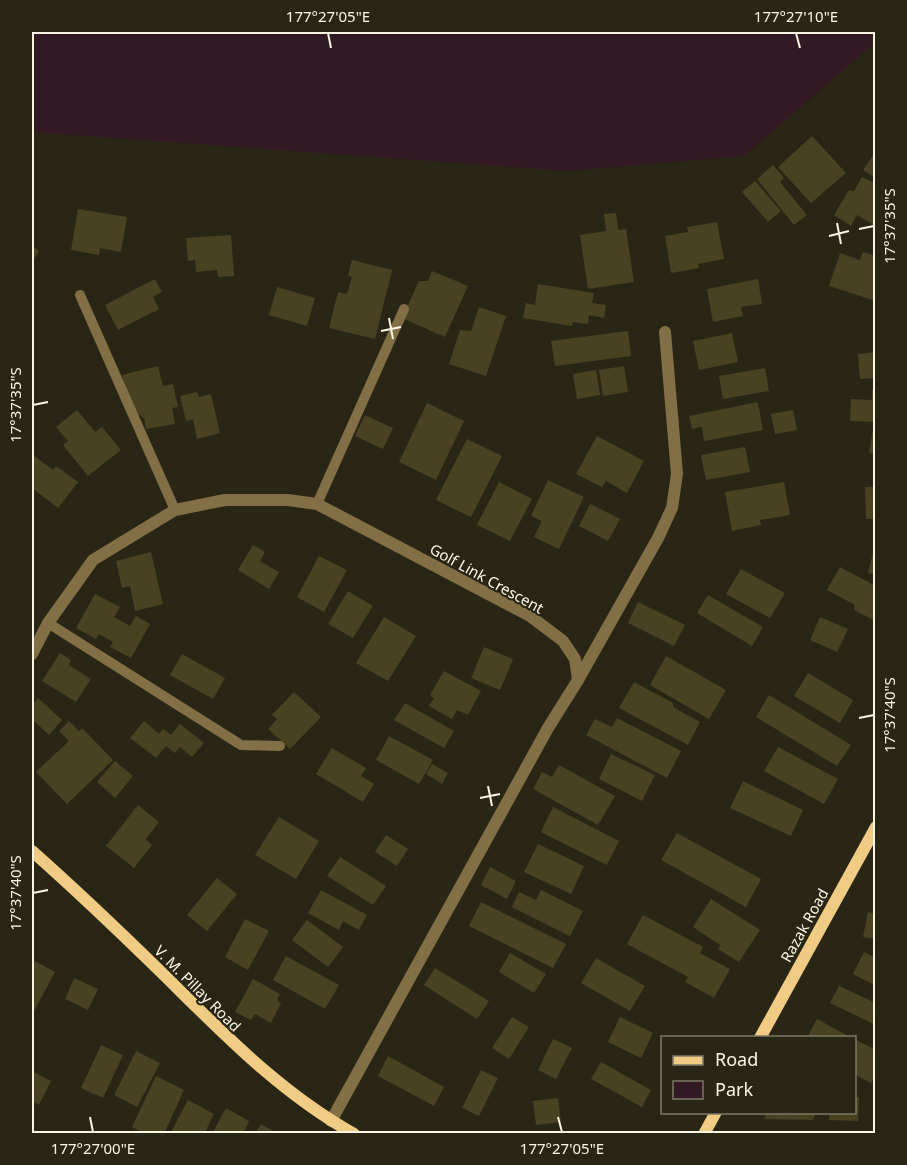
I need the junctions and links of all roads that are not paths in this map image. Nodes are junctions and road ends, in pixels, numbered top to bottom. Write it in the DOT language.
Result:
graph roads {
  1 [pos="80,295"];
  2 [pos="404,309"];
  3 [pos="665,332"];
  4 [pos="317,504"];
  5 [pos="175,510"];
  6 [pos="48,624"];
  7 [pos="32,654"];
  8 [pos="578,680"];
  9 [pos="280,746"];
  10 [pos="876,827"];
  11 [pos="32,851"];
  12 [pos="761,1036"];
  13 [pos="715,1114"];
  14 [pos="331,1121"];
  15 [pos="354,1134"];
  16 [pos="704,1134"];
  1 -- 5 [label="lane"];
  2 -- 4 [label="lane"];
  3 -- 8 [label="street"];
  4 -- 5 [label="street, Golf Link Crescent"];
  4 -- 8 [label="street, Golf Link Crescent"];
  5 -- 6 [label="street, Golf Link Crescent"];
  6 -- 7 [label="street, Golf Link Crescent"];
  6 -- 9 [label="lane"];
  8 -- 14 [label="street"];
  10 -- 12 [label="main road, Razak Road"];
  11 -- 14 [label="main road, V. M. Pillay Road"];
  13 -- 16 [label="main road"];
  14 -- 15 [label="main road, V. M. Pillay Road"];
}
